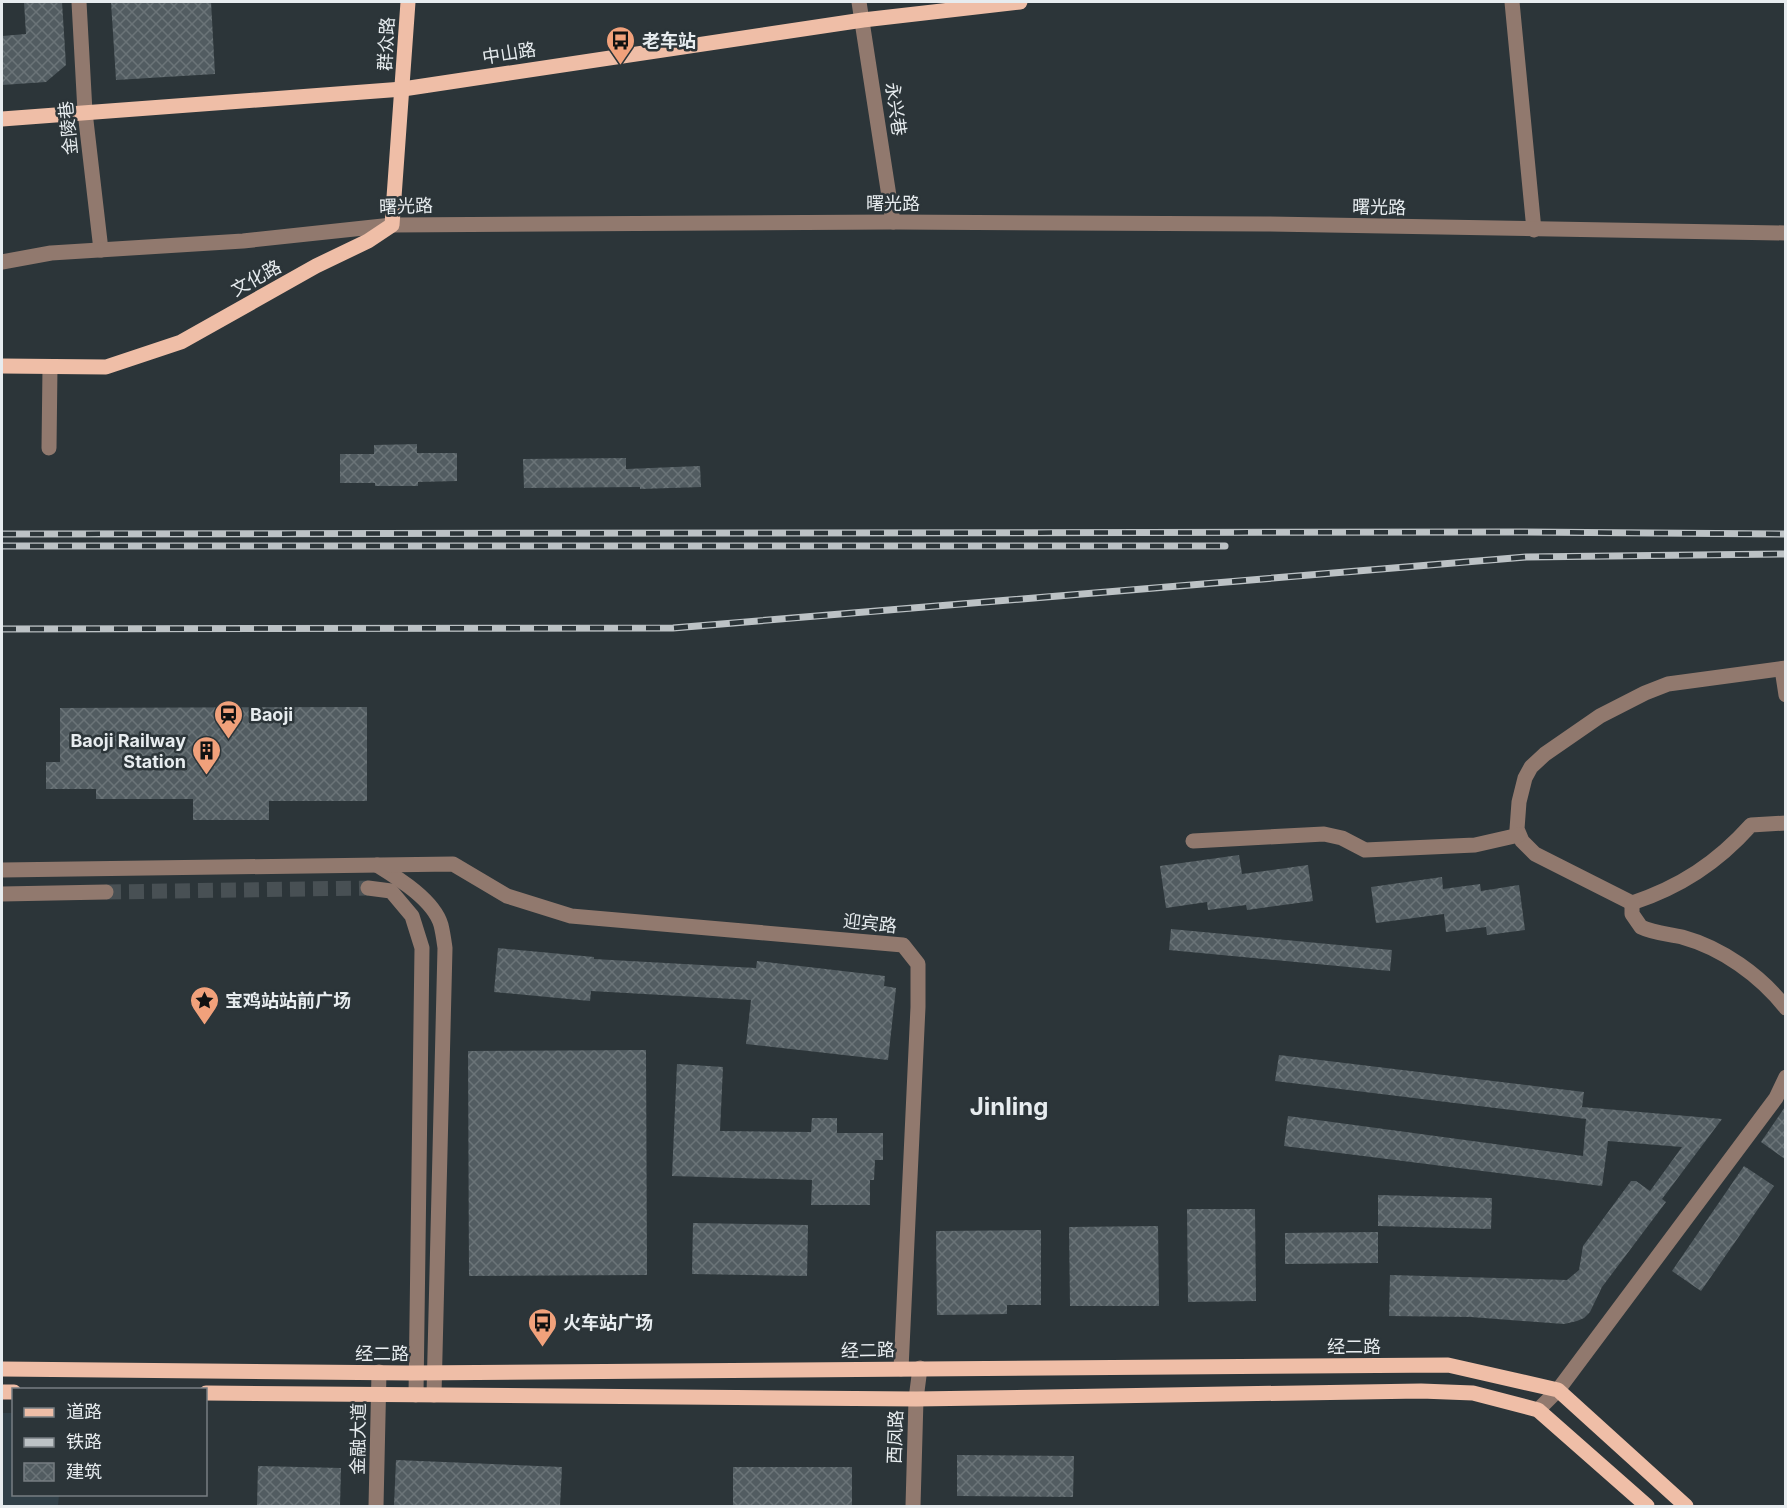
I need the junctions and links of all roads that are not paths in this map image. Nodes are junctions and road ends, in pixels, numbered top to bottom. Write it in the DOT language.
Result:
graph roads {
  1 [pos="79,2"];
  2 [pos="408,2"];
  3 [pos="859,2"];
  4 [pos="1020,2"];
  5 [pos="1512,2"];
  6 [pos="863,20"];
  7 [pos="403,89"];
  8 [pos="85,112"];
  9 [pos="2,119"];
  10 [pos="893,222"];
  11 [pos="392,225"];
  12 [pos="1534,230"];
  13 [pos="1785,233"];
  14 [pos="101,250"];
  15 [pos="2,262"];
  16 [pos="2,366"];
  17 [pos="50,367"];
  18 [pos="49,448"];
  19 [pos="1784,668"];
  20 [pos="1785,695"];
  21 [pos="1785,823"];
  22 [pos="1519,835"];
  23 [pos="1193,841"];
  24 [pos="377,865"];
  25 [pos="2,870"];
  26 [pos="368,888"];
  27 [pos="106,892"];
  28 [pos="2,894"];
  29 [pos="1632,903"];
  30 [pos="1785,1008"];
  31 [pos="1785,1077"];
  32 [pos="920,1368"];
  33 [pos="2,1369"];
  34 [pos="902,1370"];
  35 [pos="378,1372"];
  36 [pos="435,1372"];
  37 [pos="417,1373"];
  38 [pos="1558,1390"];
  39 [pos="207,1393"];
  40 [pos="378,1395"];
  41 [pos="416,1395"];
  42 [pos="434,1395"];
  43 [pos="916,1399"];
  44 [pos="1538,1410"];
  45 [pos="376,1506"];
  46 [pos="913,1506"];
  47 [pos="1647,1506"];
  48 [pos="1686,1506"];
  1 -- 8 [label="street, 金陵巷"];
  2 -- 7 [label="main road, 群众路"];
  3 -- 6 [label="street, 永兴巷"];
  4 -- 6 [label="main road, 中山路"];
  5 -- 12 [label="street"];
  6 -- 7 [label="main road, 中山路"];
  6 -- 10 [label="street, 永兴巷"];
  7 -- 8 [label="main road, 中山路"];
  7 -- 11 [label="main road"];
  8 -- 9 [label="main road, 中山路"];
  8 -- 14 [label="street, 金陵巷"];
  10 -- 11 [label="street, 曙光路"];
  10 -- 12 [label="street, 曙光路"];
  11 -- 14 [label="street, 曙光路"];
  11 -- 17 [label="main road, 文化路"];
  12 -- 13 [label="street, 曙光路"];
  14 -- 15 [label="street, 曙光路"];
  16 -- 17 [label="main road, 文化路"];
  17 -- 18 [label="street"];
  19 -- 20 [label="street"];
  19 -- 22 [label="street"];
  21 -- 29 [label="street"];
  22 -- 23 [label="street"];
  22 -- 29 [label="street"];
  24 -- 25 [label="street"];
  24 -- 34 [label="street, 迎宾路"];
  24 -- 36 [label="street"];
  26 -- 37 [label="street"];
  27 -- 28 [label="street"];
  29 -- 30 [label="street"];
  31 -- 38 [label="street"];
  32 -- 34 [label="main road, 经二路"];
  32 -- 38 [label="main road, 经二路"];
  32 -- 43 [label="street, 西凤路"];
  33 -- 35 [label="main road, 经二路"];
  34 -- 36 [label="main road, 经二路"];
  35 -- 37 [label="main road, 经二路"];
  35 -- 40 [label="street, 金融大道"];
  36 -- 37 [label="main road, 经二路"];
  36 -- 42 [label="street"];
  37 -- 41 [label="street"];
  38 -- 44 [label="street"];
  38 -- 48 [label="main road, 经二路"];
  39 -- 40 [label="main road"];
  40 -- 41 [label="main road"];
  40 -- 45 [label="street, 金融大道"];
  41 -- 42 [label="main road"];
  42 -- 43 [label="main road"];
  43 -- 44 [label="main road"];
  43 -- 46 [label="street, 西凤路"];
  44 -- 47 [label="main road"];
}
